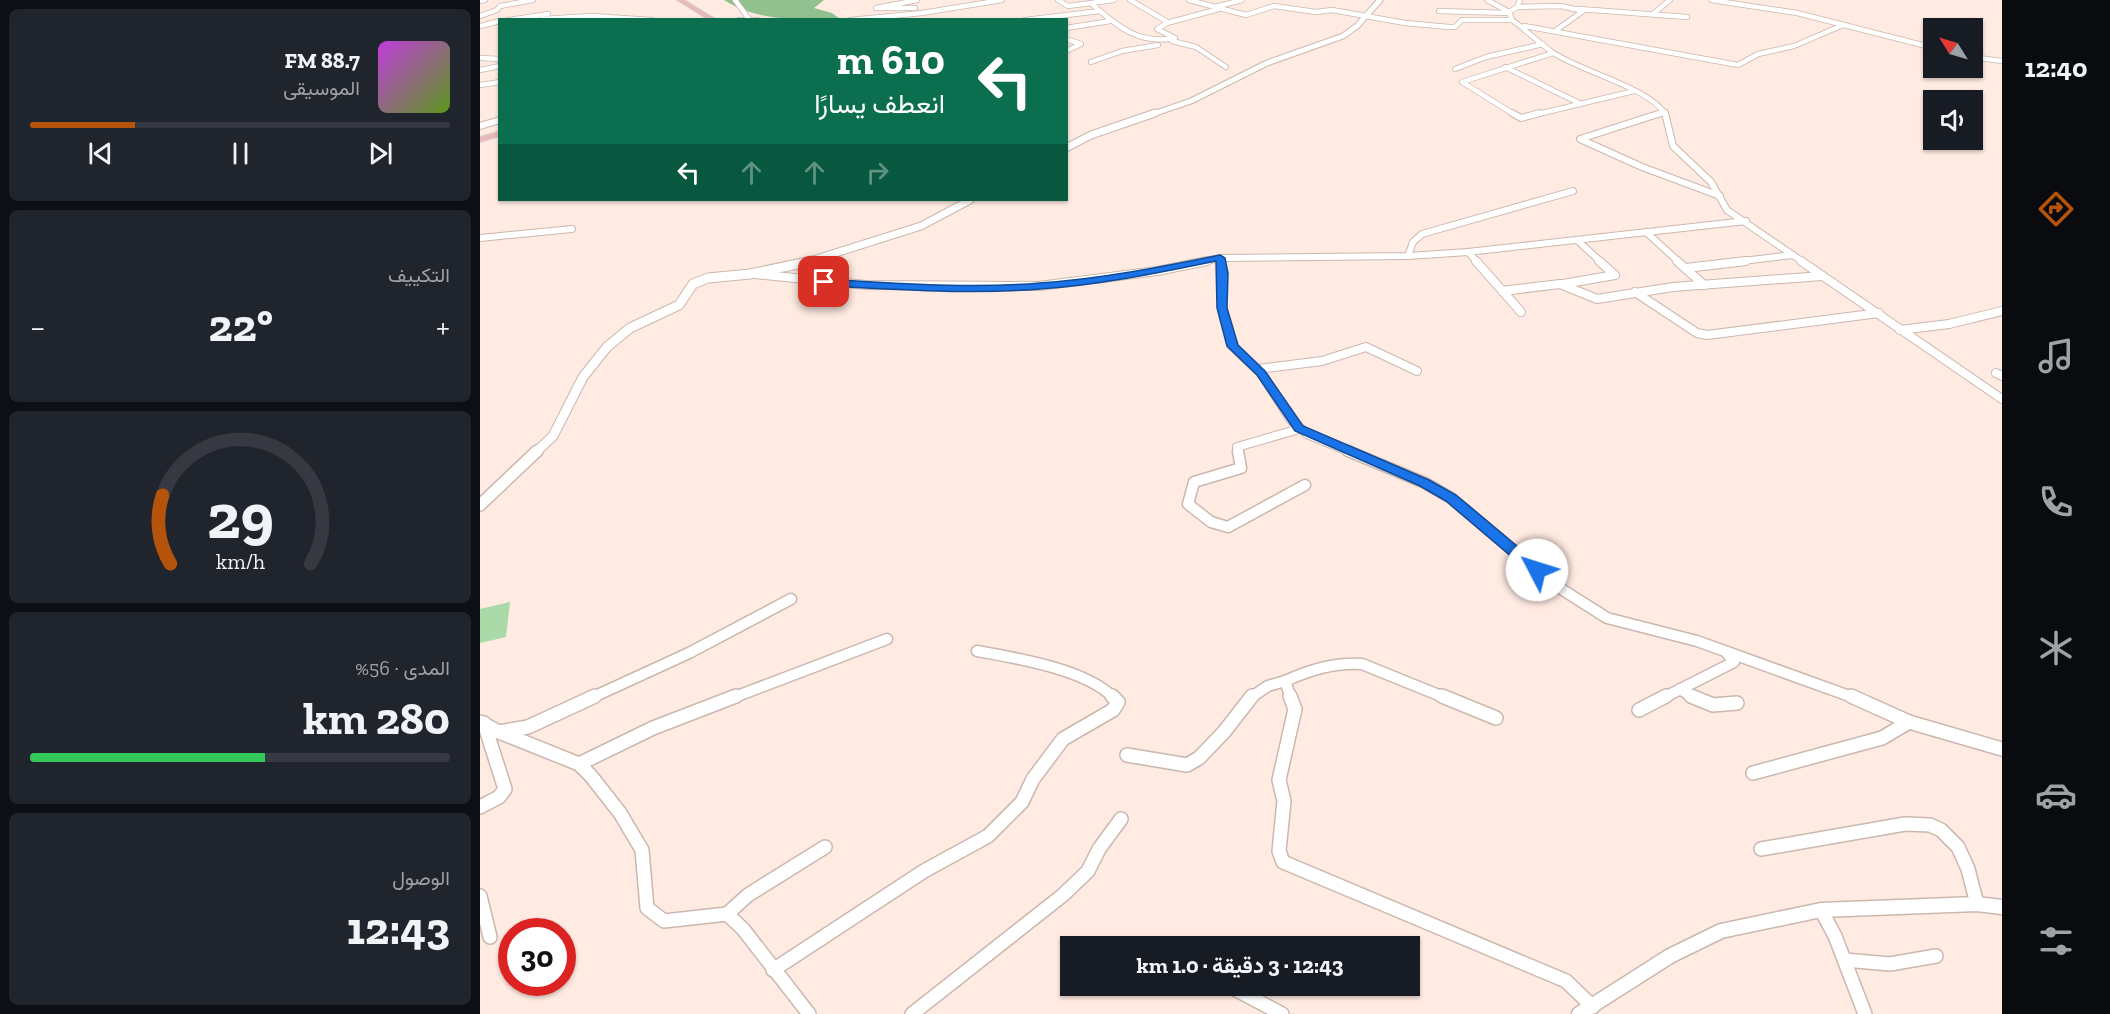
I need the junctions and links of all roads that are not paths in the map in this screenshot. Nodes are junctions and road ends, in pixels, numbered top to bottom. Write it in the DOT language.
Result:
graph roads {
  1 [pos="486,0"];
  2 [pos="533,0"];
  3 [pos="680,0"];
  4 [pos="735,0"];
  5 [pos="917,0"];
  6 [pos="1002,0"];
  7 [pos="1058,0"];
  8 [pos="1114,0"];
  9 [pos="1130,0"];
  10 [pos="1189,0"];
  11 [pos="1240,0"];
  12 [pos="1377,0"];
  13 [pos="1487,0"];
  14 [pos="1520,0"];
  15 [pos="1670,0"];
  16 [pos="1711,0"];
  17 [pos="480,1"];
  18 [pos="1570,1"];
  19 [pos="1093,2"];
  20 [pos="1566,6"];
  21 [pos="953,7"];
  22 [pos="1212,7"];
  23 [pos="1517,7"];
  24 [pos="1219,9"];
  25 [pos="1579,9"];
  26 [pos="1100,11"];
  27 [pos="1439,11"];
  28 [pos="563,13"];
  29 [pos="1508,13"];
  30 [pos="1654,13"];
  31 [pos="480,15"];
  32 [pos="1367,15"];
  33 [pos="584,16"];
  34 [pos="611,17"];
  35 [pos="1687,17"];
  36 [pos="524,18"];
  37 [pos="556,18"];
  38 [pos="578,18"];
  39 [pos="615,18"];
  40 [pos="625,18"];
  41 [pos="711,18"];
  42 [pos="748,18"];
  43 [pos="866,18"];
  44 [pos="1042,18"];
  45 [pos="1512,20"];
  46 [pos="1110,21"];
  47 [pos="498,22"];
  48 [pos="1167,23"];
  49 [pos="1843,24"];
  50 [pos="1518,25"];
  51 [pos="480,26"];
  52 [pos="1068,28"];
  53 [pos="1555,30"];
  54 [pos="1068,40"];
  55 [pos="1173,40"];
  56 [pos="1543,44"];
  57 [pos="1159,45"];
  58 [pos="1923,45"];
  59 [pos="1068,50"];
  60 [pos="1162,51"];
  61 [pos="1553,53"];
  62 [pos="480,58"];
  63 [pos="1983,58"];
  64 [pos="498,59"];
  65 [pos="2002,61"];
  66 [pos="1091,62"];
  67 [pos="498,66"];
  68 [pos="1505,67"];
  69 [pos="1226,68"];
  70 [pos="1455,69"];
  71 [pos="480,70"];
  72 [pos="498,82"];
  73 [pos="480,85"];
  74 [pos="1634,91"];
  75 [pos="1581,104"];
  76 [pos="1665,112"];
  77 [pos="498,121"];
  78 [pos="480,126"];
  79 [pos="498,135"];
  80 [pos="480,140"];
  81 [pos="1068,147"];
  82 [pos="1573,191"];
  83 [pos="1720,196"];
  84 [pos="968,201"];
  85 [pos="1746,222"];
  86 [pos="572,229"];
  87 [pos="1646,232"];
  88 [pos="480,238"];
  89 [pos="1577,240"];
  90 [pos="1468,252"];
  91 [pos="1793,255"];
  92 [pos="1408,256"];
  93 [pos="1220,258"];
  94 [pos="1686,268"];
  95 [pos="750,274"];
  96 [pos="1822,276"];
  97 [pos="1560,284"];
  98 [pos="1704,285"];
  99 [pos="1502,291"];
  100 [pos="1635,292"];
  101 [pos="2002,311"];
  102 [pos="1521,312"];
  103 [pos="1879,314"];
  104 [pos="1900,330"];
  105 [pos="1257,369"];
  106 [pos="1418,371"];
  107 [pos="2002,399"];
  108 [pos="1299,429"];
  109 [pos="1305,484"];
  110 [pos="480,505"];
  111 [pos="791,599"];
  112 [pos="887,639"];
  113 [pos="977,651"];
  114 [pos="1726,652"];
  115 [pos="1285,681"];
  116 [pos="1680,689"];
  117 [pos="1737,703"];
  118 [pos="1639,710"];
  119 [pos="1496,717"];
  120 [pos="482,722"];
  121 [pos="1909,722"];
  122 [pos="499,732"];
  123 [pos="2002,749"];
  124 [pos="1127,755"];
  125 [pos="579,764"];
  126 [pos="1753,773"];
  127 [pos="480,807"];
  128 [pos="1121,819"];
  129 [pos="825,847"];
  130 [pos="1761,849"];
  131 [pos="480,896"];
  132 [pos="1977,904"];
  133 [pos="2002,907"];
  134 [pos="1821,910"];
  135 [pos="727,914"];
  136 [pos="490,937"];
  137 [pos="1936,956"];
  138 [pos="1845,960"];
  139 [pos="773,970"];
  140 [pos="1247,996"];
  141 [pos="1590,1010"];
  142 [pos="809,1014"];
  143 [pos="912,1014"];
  144 [pos="1282,1014"];
  145 [pos="1865,1014"];
  1 -- 17 [label="street"];
  2 -- 31 [label="street"];
  3 -- 41 [label="main road"];
  4 -- 42 [label="street"];
  5 -- 21 [label="street"];
  6 -- 21 [label="street"];
  7 -- 19 [label="street"];
  8 -- 19 [label="street"];
  9 -- 48 [label="street"];
  10 -- 22 [label="street"];
  11 -- 22 [label="street"];
  12 -- 32 [label="street"];
  13 -- 29 [label="street"];
  14 -- 23 [label="street"];
  15 -- 30 [label="street"];
  16 -- 49 [label="street"];
  18 -- 20 [label="street"];
  19 -- 26 [label="street"];
  20 -- 23 [label="street"];
  20 -- 25 [label="street"];
  21 -- 43 [label="street"];
  22 -- 24 [label="street"];
  23 -- 29 [label="street"];
  24 -- 32 [label="street"];
  24 -- 48 [label="street"];
  25 -- 30 [label="street"];
  25 -- 53 [label="street"];
  26 -- 44 [label="street"];
  26 -- 46 [label="street"];
  27 -- 29 [label="street"];
  28 -- 36 [label="street"];
  29 -- 45 [label="street"];
  30 -- 35 [label="street"];
  32 -- 45 [label="street"];
  32 -- 81 [label="street"];
  33 -- 34 [label="street"];
  33 -- 37 [label="street"];
  33 -- 38 [label="street"];
  34 -- 39 [label="street"];
  34 -- 40 [label="street"];
  45 -- 50 [label="street"];
  46 -- 52 [label="street"];
  46 -- 55 [label="street"];
  47 -- 51 [label="street"];
  48 -- 55 [label="street"];
  49 -- 53 [label="street"];
  49 -- 58 [label="street"];
  50 -- 53 [label="street"];
  50 -- 56 [label="street"];
  54 -- 59 [label="street"];
  55 -- 57 [label="street"];
  55 -- 69 [label="street"];
  56 -- 61 [label="street"];
  56 -- 70 [label="street"];
  57 -- 60 [label="street"];
  57 -- 66 [label="street"];
  61 -- 68 [label="street"];
  61 -- 74 [label="street"];
  62 -- 64 [label="street"];
  63 -- 65 [label="street"];
  67 -- 71 [label="street"];
  68 -- 75 [label="street"];
  68 -- 75 [label="street"];
  72 -- 73 [label="street"];
  74 -- 75 [label="street"];
  74 -- 76 [label="street"];
  76 -- 83 [label="street"];
  76 -- 83 [label="street"];
  77 -- 78 [label="street"];
  79 -- 80 [label="main road"];
  82 -- 92 [label="street"];
  83 -- 85 [label="street"];
  84 -- 95 [label="street"];
  85 -- 87 [label="street"];
  85 -- 91 [label="street"];
  86 -- 88 [label="street"];
  87 -- 89 [label="street"];
  87 -- 94 [label="street"];
  89 -- 90 [label="street"];
  89 -- 97 [label="street"];
  90 -- 92 [label="street"];
  90 -- 99 [label="street"];
  91 -- 94 [label="street"];
  91 -- 96 [label="street"];
  92 -- 93 [label="street"];
  93 -- 95 [label="street"];
  93 -- 105 [label="street"];
  94 -- 98 [label="street"];
  95 -- 110 [label="street"];
  96 -- 98 [label="street"];
  96 -- 103 [label="street"];
  97 -- 99 [label="street"];
  97 -- 100 [label="street"];
  98 -- 100 [label="street"];
  99 -- 102 [label="street"];
  100 -- 103 [label="street"];
  101 -- 104 [label="street"];
  103 -- 104 [label="street"];
  104 -- 107 [label="street"];
  105 -- 106 [label="street"];
  105 -- 108 [label="street"];
  108 -- 109 [label="street"];
  108 -- 114 [label="street"];
  111 -- 122 [label="street"];
  112 -- 125 [label="street"];
  113 -- 139 [label="street"];
  114 -- 116 [label="street"];
  114 -- 121 [label="street"];
  115 -- 119 [label="street"];
  115 -- 124 [label="street"];
  115 -- 141 [label="street"];
  116 -- 117 [label="street"];
  116 -- 118 [label="street"];
  120 -- 122 [label="street"];
  120 -- 127 [label="street"];
  121 -- 123 [label="street"];
  121 -- 126 [label="street"];
  122 -- 125 [label="street"];
  125 -- 135 [label="street"];
  128 -- 143 [label="street"];
  129 -- 135 [label="street"];
  130 -- 132 [label="street"];
  131 -- 136 [label="street"];
  132 -- 133 [label="street"];
  132 -- 134 [label="street"];
  134 -- 138 [label="street"];
  134 -- 141 [label="street"];
  135 -- 139 [label="street"];
  137 -- 138 [label="street"];
  138 -- 145 [label="street"];
  139 -- 142 [label="street"];
  140 -- 144 [label="street"];
}
